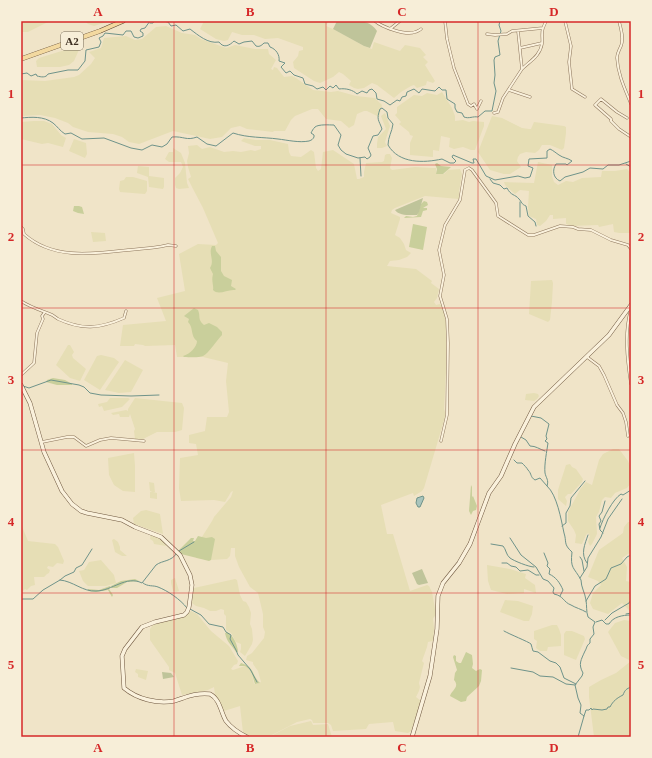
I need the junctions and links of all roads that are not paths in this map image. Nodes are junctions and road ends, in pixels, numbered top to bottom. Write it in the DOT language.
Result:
graph roads {
  1 [pos="123,21"];
  2 [pos="375,21"];
  3 [pos="400,21"];
  4 [pos="445,21"];
  5 [pos="546,21"];
  6 [pos="565,21"];
  7 [pos="619,21"];
  8 [pos="543,28"];
  9 [pos="390,29"];
  10 [pos="421,29"];
  11 [pos="518,31"];
  12 [pos="487,34"];
  13 [pos="542,43"];
  14 [pos="520,48"];
  15 [pos="21,59"];
  16 [pos="522,69"];
  17 [pos="509,90"];
  18 [pos="530,97"];
  19 [pos="585,98"];
  20 [pos="481,101"];
  21 [pos="631,104"];
  22 [pos="494,113"];
  23 [pos="627,118"];
  24 [pos="631,138"];
  25 [pos="21,227"];
  26 [pos="176,246"];
  27 [pos="631,249"];
  28 [pos="21,301"];
  29 [pos="630,306"];
  30 [pos="126,311"];
  31 [pos="45,312"];
  32 [pos="628,336"];
  33 [pos="631,336"];
  34 [pos="587,357"];
  35 [pos="630,370"];
  36 [pos="21,376"];
  37 [pos="631,384"];
  38 [pos="21,385"];
  39 [pos="628,436"];
  40 [pos="144,441"];
  41 [pos="441,441"];
  42 [pos="41,442"];
  43 [pos="246,737"];
  44 [pos="412,737"];
  1 -- 15 [label="main road, A2"];
  2 -- 9 [label="street"];
  3 -- 9 [label="street"];
  4 -- 20 [label="street"];
  5 -- 8 [label="street"];
  6 -- 19 [label="street"];
  7 -- 21 [label="street"];
  8 -- 11 [label="street"];
  8 -- 13 [label="street"];
  9 -- 10 [label="street"];
  11 -- 12 [label="street"];
  11 -- 14 [label="street"];
  13 -- 14 [label="street"];
  13 -- 16 [label="street"];
  14 -- 16 [label="street"];
  16 -- 17 [label="street"];
  17 -- 18 [label="street"];
  17 -- 22 [label="street"];
  23 -- 24 [label="street"];
  25 -- 26 [label="street"];
  27 -- 41 [label="street"];
  28 -- 31 [label="street"];
  29 -- 32 [label="street"];
  29 -- 34 [label="street"];
  30 -- 31 [label="street"];
  31 -- 36 [label="street"];
  32 -- 33 [label="street"];
  32 -- 35 [label="street"];
  34 -- 39 [label="street"];
  34 -- 44 [label="street"];
  35 -- 37 [label="street"];
  38 -- 42 [label="street"];
  40 -- 42 [label="street"];
  42 -- 43 [label="street"];
}
